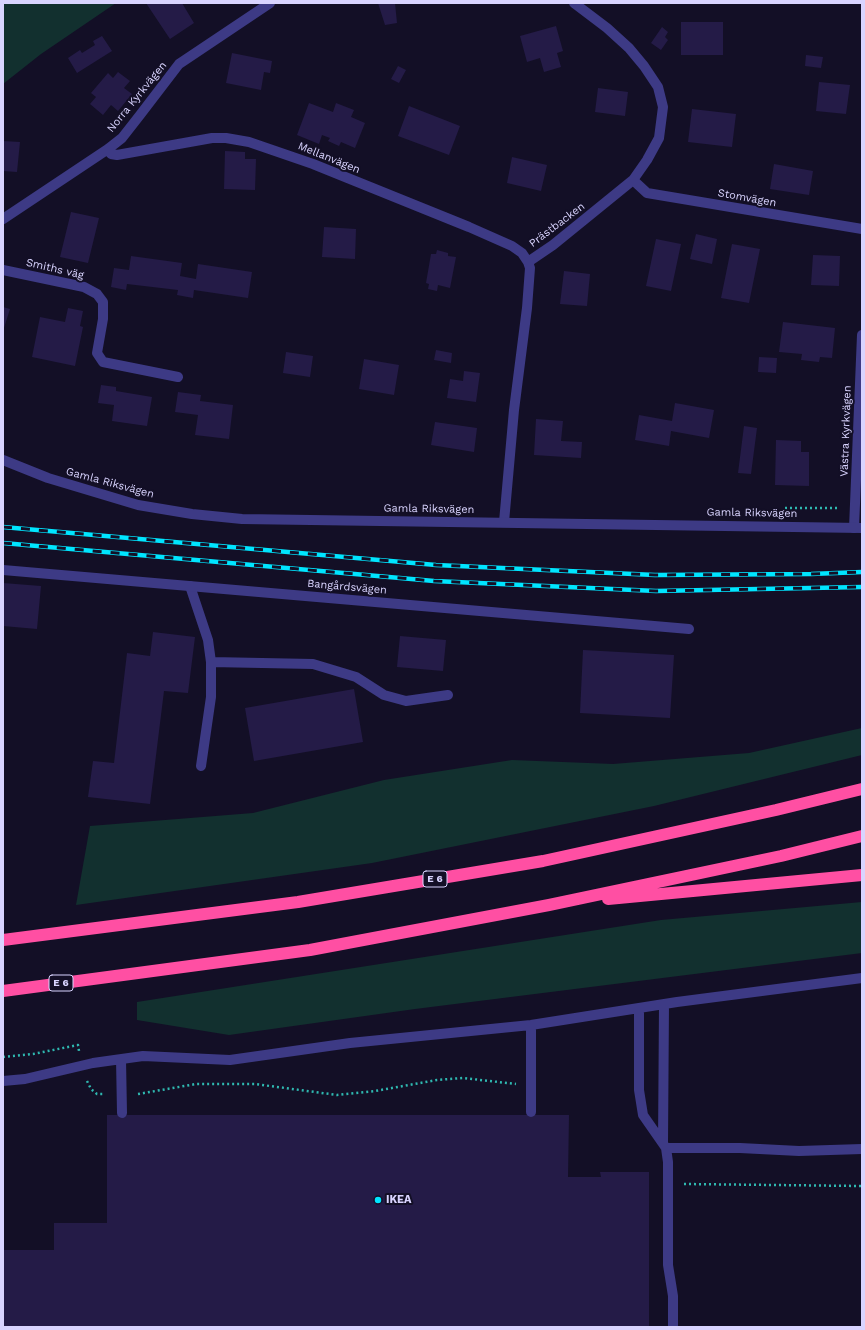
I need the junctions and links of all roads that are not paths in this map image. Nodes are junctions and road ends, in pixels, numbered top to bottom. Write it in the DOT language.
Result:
graph roads {
  1 [pos="270,3"];
  2 [pos="574,3"];
  3 [pos="108,149"];
  4 [pos="633,180"];
  5 [pos="3,219"];
  6 [pos="862,229"];
  7 [pos="528,262"];
  8 [pos="3,270"];
  9 [pos="862,335"];
  10 [pos="178,376"];
  11 [pos="3,460"];
  12 [pos="504,522"];
  13 [pos="858,528"];
  14 [pos="3,570"];
  15 [pos="190,586"];
  16 [pos="689,629"];
  17 [pos="211,662"];
  18 [pos="448,696"];
  19 [pos="201,766"];
  20 [pos="862,789"];
  21 [pos="862,836"];
  22 [pos="862,875"];
  23 [pos="549,905"];
  24 [pos="3,940"];
  25 [pos="862,978"];
  26 [pos="3,991"];
  27 [pos="664,1004"];
  28 [pos="639,1008"];
  29 [pos="531,1024"];
  30 [pos="121,1059"];
  31 [pos="3,1081"];
  32 [pos="531,1112"];
  33 [pos="122,1113"];
  34 [pos="664,1146"];
  35 [pos="862,1149"];
  36 [pos="673,1327"];
  1 -- 3 [label="street, Norra Kyrkvägen"];
  2 -- 4 [label="street, Prästbacken"];
  3 -- 5 [label="street, Norra Kyrkvägen"];
  3 -- 7 [label="street, Mellanvägen"];
  4 -- 6 [label="street, Stomvägen"];
  4 -- 7 [label="street, Prästbacken"];
  7 -- 12 [label="street, Prästbacken"];
  8 -- 10 [label="street, Smiths väg"];
  9 -- 13 [label="street, Västra Kyrkvägen"];
  11 -- 12 [label="street, Gamla Riksvägen"];
  12 -- 13 [label="street, Gamla Riksvägen"];
  14 -- 15 [label="street, Bangårdsvägen"];
  15 -- 16 [label="street, Bangårdsvägen"];
  15 -- 17 [label="street"];
  17 -- 18 [label="street"];
  17 -- 19 [label="street"];
  20 -- 24 [label="highway, E 6"];
  21 -- 23 [label="highway, E 6"];
  22 -- 23 [label="highway"];
  23 -- 26 [label="highway, E 6"];
  25 -- 27 [label="street"];
  27 -- 28 [label="street"];
  27 -- 34 [label="street"];
  28 -- 29 [label="street"];
  28 -- 34 [label="street"];
  29 -- 30 [label="street"];
  29 -- 32 [label="street"];
  30 -- 31 [label="street"];
  30 -- 33 [label="street"];
  34 -- 35 [label="street"];
  34 -- 36 [label="street"];
}
